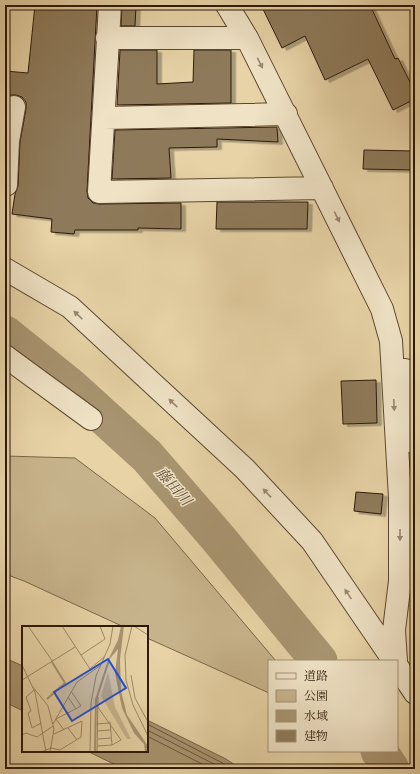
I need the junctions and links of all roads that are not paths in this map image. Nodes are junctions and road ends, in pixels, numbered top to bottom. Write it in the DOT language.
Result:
graph roads {
  1 [pos="110,5"];
  2 [pos="227,5"];
  3 [pos="107,38"];
  4 [pos="247,38"];
  5 [pos="14,106"];
  6 [pos="286,114"];
  7 [pos="104,118"];
  8 [pos="7,140"];
  9 [pos="6,185"];
  10 [pos="322,188"];
  11 [pos="5,270"];
  12 [pos="391,341"];
  13 [pos="5,356"];
  14 [pos="91,419"];
  15 [pos="415,443"];
  16 [pos="400,581"];
  17 [pos="361,614"];
  18 [pos="394,660"];
  19 [pos="395,660"];
  20 [pos="398,668"];
  21 [pos="415,693"];
  1 -- 3 [label="street"];
  2 -- 4 [label="street"];
  3 -- 4 [label="street"];
  3 -- 7 [label="street"];
  4 -- 6 [label="street, one-way"];
  5 -- 8 [label="street"];
  6 -- 7 [label="street"];
  6 -- 10 [label="street"];
  7 -- 10 [label="street"];
  8 -- 9 [label="street"];
  10 -- 12 [label="street, one-way"];
  17 -- 11 [label="street, one-way"];
  12 -- 15 [label="street"];
  12 -- 16 [label="street, one-way"];
  13 -- 14 [label="street"];
  16 -- 17 [label="street"];
  16 -- 19 [label="street"];
  17 -- 18 [label="street"];
  20 -- 21 [label="street"];
}
